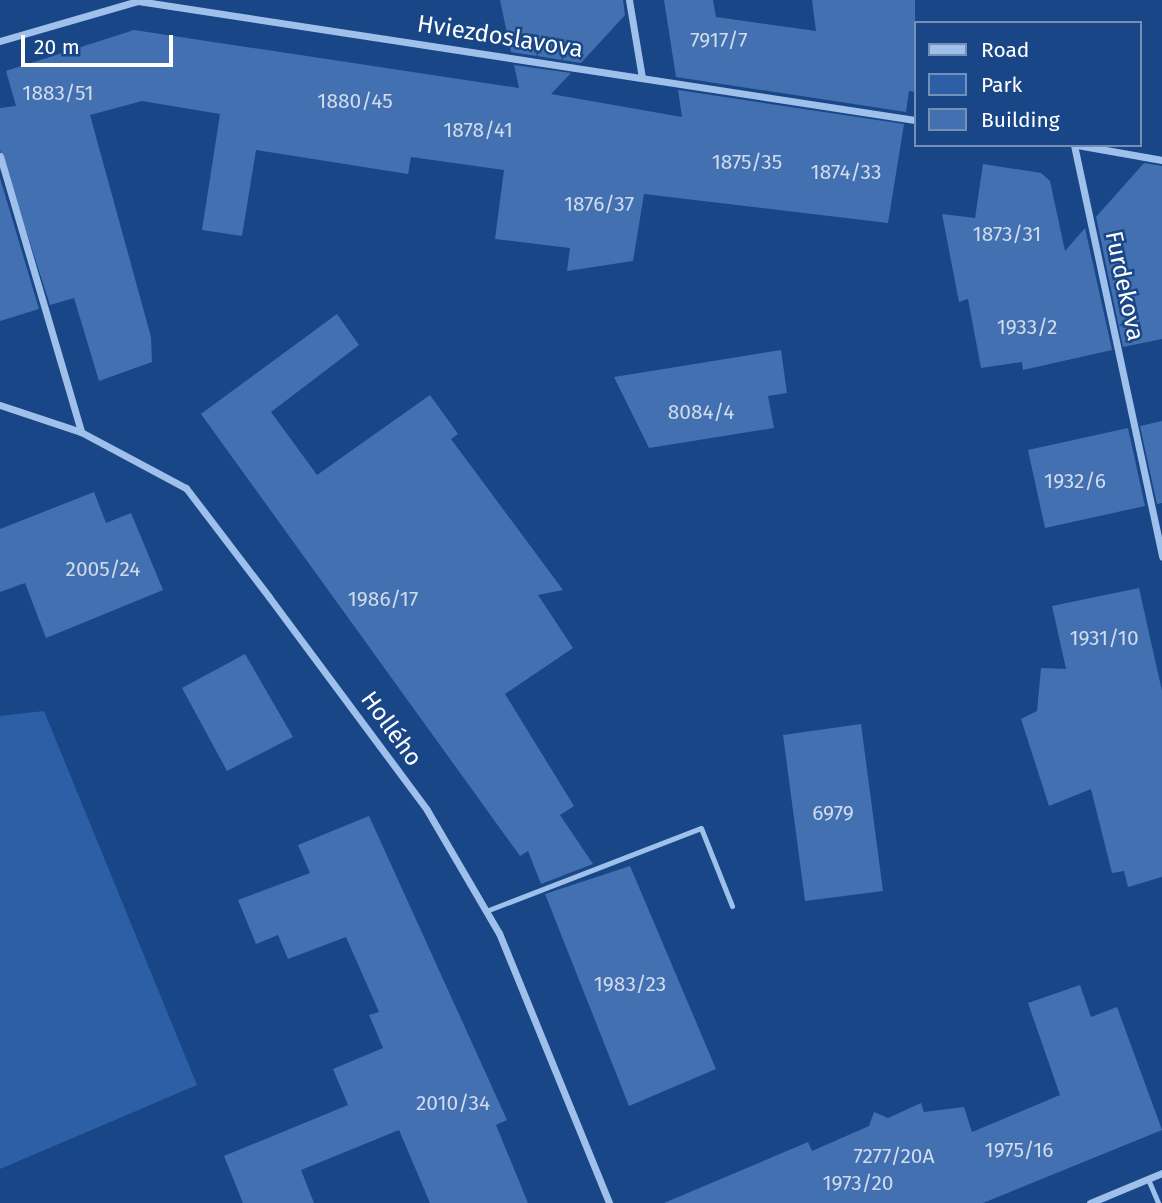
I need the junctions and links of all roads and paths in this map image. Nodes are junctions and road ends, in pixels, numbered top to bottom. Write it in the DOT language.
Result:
graph roads {
  1 [pos="629,0"];
  2 [pos="0,41"];
  3 [pos="642,78"];
  4 [pos="914,120"];
  5 [pos="1075,147"];
  6 [pos="1087,147"];
  7 [pos="0,156"];
  8 [pos="1162,160"];
  9 [pos="0,405"];
  10 [pos="81,432"];
  11 [pos="1162,557"];
  12 [pos="732,906"];
  13 [pos="486,912"];
  14 [pos="1162,1173"];
  15 [pos="1148,1179"];
  16 [pos="609,1203"];
  17 [pos="1090,1203"];
  18 [pos="1158,1203"];
  1 -- 3 [label="street"];
  2 -- 3 [label="street, Hviezdoslavova"];
  3 -- 4 [label="street, Hviezdoslavova"];
  5 -- 11 [label="street, Furdekova"];
  6 -- 8 [label="street"];
  7 -- 10 [label="street"];
  9 -- 10 [label="street, Hollého"];
  10 -- 13 [label="street, Hollého"];
  12 -- 13 [label="lane"];
  13 -- 16 [label="street, Hollého"];
  14 -- 15 [label="street"];
  15 -- 17 [label="street"];
  15 -- 18 [label="lane"];
}
